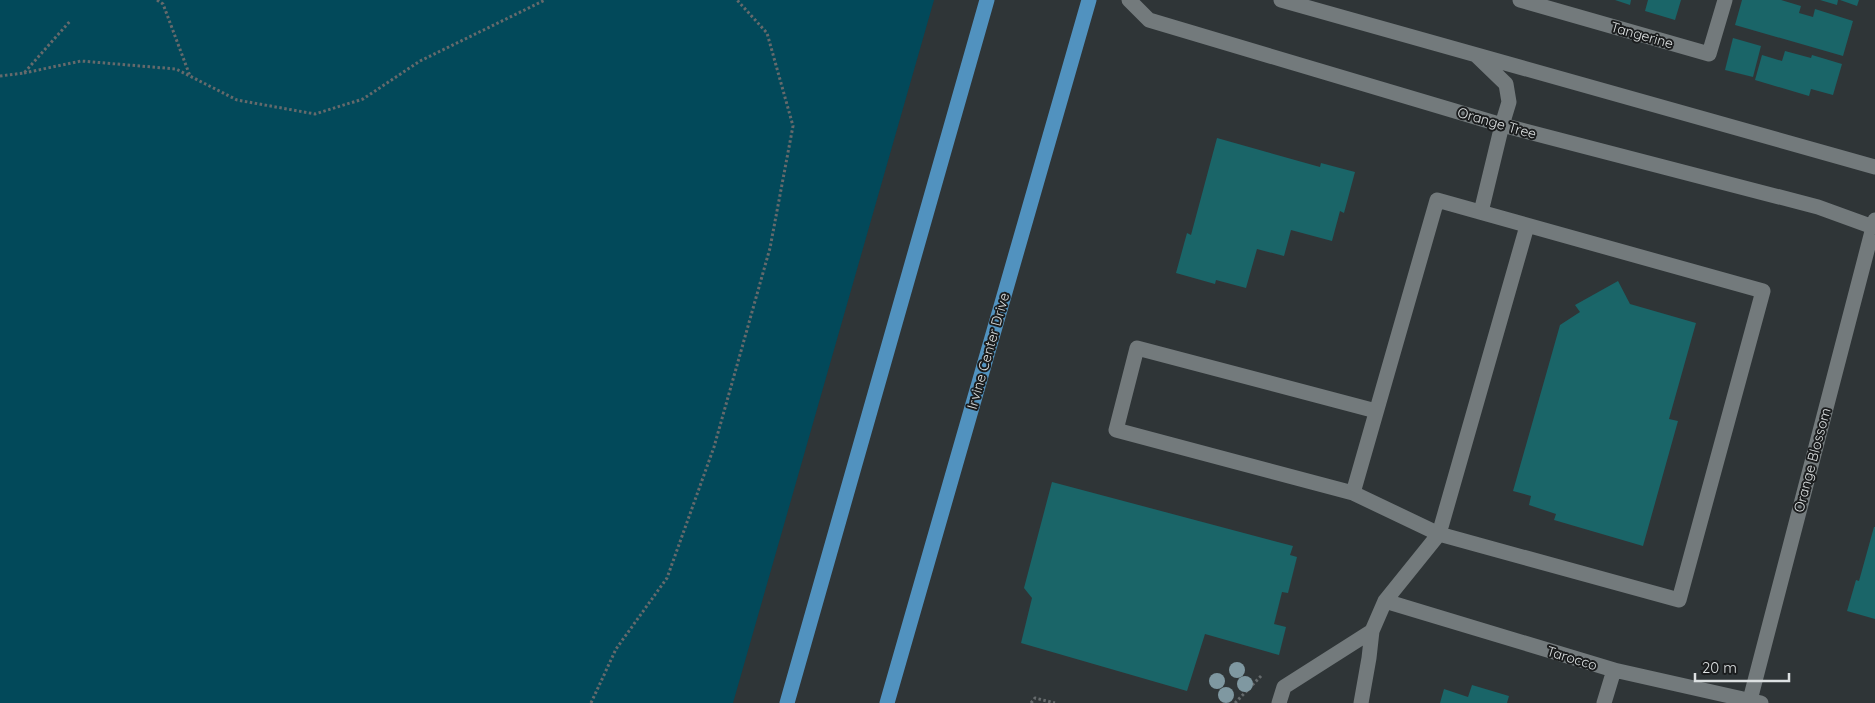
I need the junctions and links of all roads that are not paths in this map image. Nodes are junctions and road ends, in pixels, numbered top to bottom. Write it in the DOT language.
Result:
graph roads {
  1 [pos="987,0"];
  2 [pos="1089,0"];
  3 [pos="1129,0"];
  4 [pos="1281,0"];
  5 [pos="1520,0"];
  6 [pos="1725,0"];
  7 [pos="1476,55"];
  8 [pos="1502,125"];
  9 [pos="1875,167"];
  10 [pos="1481,212"];
  11 [pos="1874,223"];
  12 [pos="1527,226"];
  13 [pos="1376,411"];
  14 [pos="1353,493"];
  15 [pos="1439,534"];
  16 [pos="1385,601"];
  17 [pos="1372,631"];
  18 [pos="1614,670"];
  19 [pos="1755,701"];
  20 [pos="787,703"];
  21 [pos="887,703"];
  22 [pos="1279,703"];
  23 [pos="1361,703"];
  24 [pos="1604,703"];
  1 -- 20 [label="main road"];
  2 -- 21 [label="main road, Irvine Center Drive"];
  3 -- 8 [label="street, Orange Tree"];
  4 -- 7 [label="street"];
  5 -- 6 [label="street, Tangerine"];
  7 -- 8 [label="street"];
  7 -- 9 [label="street"];
  8 -- 10 [label="street"];
  8 -- 11 [label="street, Orange Tree"];
  10 -- 12 [label="street"];
  10 -- 13 [label="street"];
  11 -- 19 [label="street, Orange Blossom"];
  12 -- 15 [label="street"];
  12 -- 15 [label="street"];
  13 -- 14 [label="street"];
  13 -- 14 [label="street"];
  14 -- 15 [label="street"];
  15 -- 16 [label="street"];
  16 -- 17 [label="street"];
  16 -- 18 [label="street, Tarocco"];
  17 -- 22 [label="street"];
  17 -- 23 [label="street"];
  18 -- 19 [label="street, Tarocco"];
  18 -- 24 [label="street"];
}
